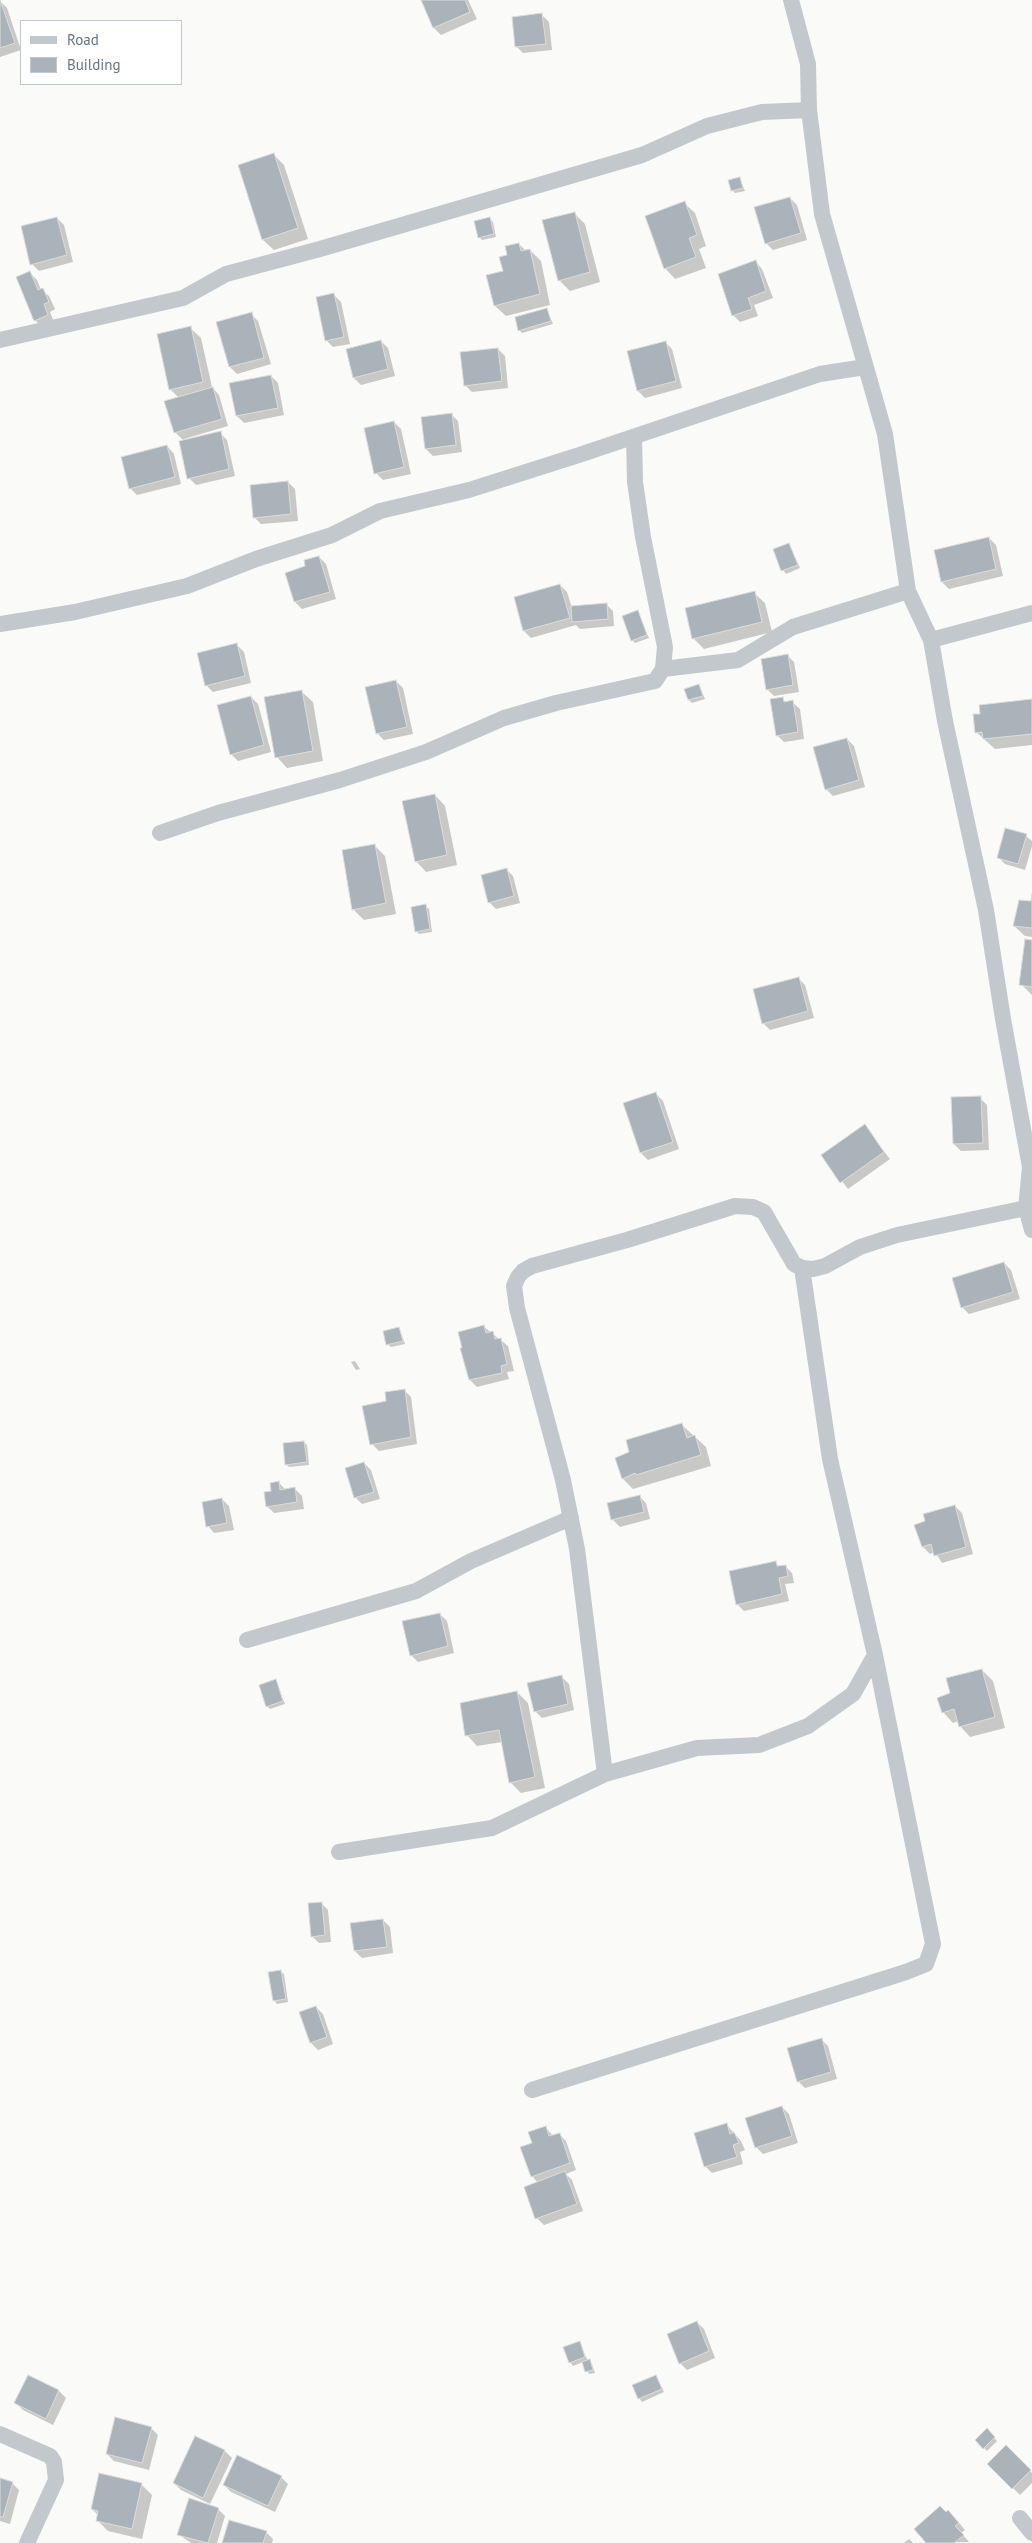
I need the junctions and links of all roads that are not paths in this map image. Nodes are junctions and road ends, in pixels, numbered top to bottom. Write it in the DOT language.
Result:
graph roads {
  1 [pos="791,0"];
  2 [pos="809,110"];
  3 [pos="0,340"];
  4 [pos="865,367"];
  5 [pos="634,437"];
  6 [pos="908,591"];
  7 [pos="1032,612"];
  8 [pos="0,624"];
  9 [pos="931,640"];
  10 [pos="663,668"];
  11 [pos="160,833"];
  12 [pos="1026,1208"];
  13 [pos="1032,1230"];
  14 [pos="802,1268"];
  15 [pos="571,1518"];
  16 [pos="247,1640"];
  17 [pos="875,1655"];
  18 [pos="605,1774"];
  19 [pos="339,1852"];
  20 [pos="532,2090"];
  21 [pos="0,2434"];
  22 [pos="1020,2518"];
  23 [pos="1032,2533"];
  24 [pos="27,2543"];
  1 -- 2 [label="street"];
  2 -- 3 [label="street"];
  2 -- 4 [label="street"];
  4 -- 5 [label="street"];
  4 -- 6 [label="street"];
  5 -- 8 [label="street"];
  5 -- 10 [label="street"];
  6 -- 9 [label="street"];
  6 -- 10 [label="street"];
  7 -- 9 [label="street"];
  9 -- 12 [label="street"];
  10 -- 11 [label="street"];
  12 -- 13 [label="street"];
  12 -- 14 [label="street"];
  14 -- 15 [label="street"];
  14 -- 17 [label="street"];
  15 -- 16 [label="street"];
  15 -- 18 [label="street"];
  17 -- 18 [label="street"];
  17 -- 20 [label="street"];
  18 -- 19 [label="street"];
  21 -- 24 [label="street"];
  22 -- 23 [label="street"];
}
